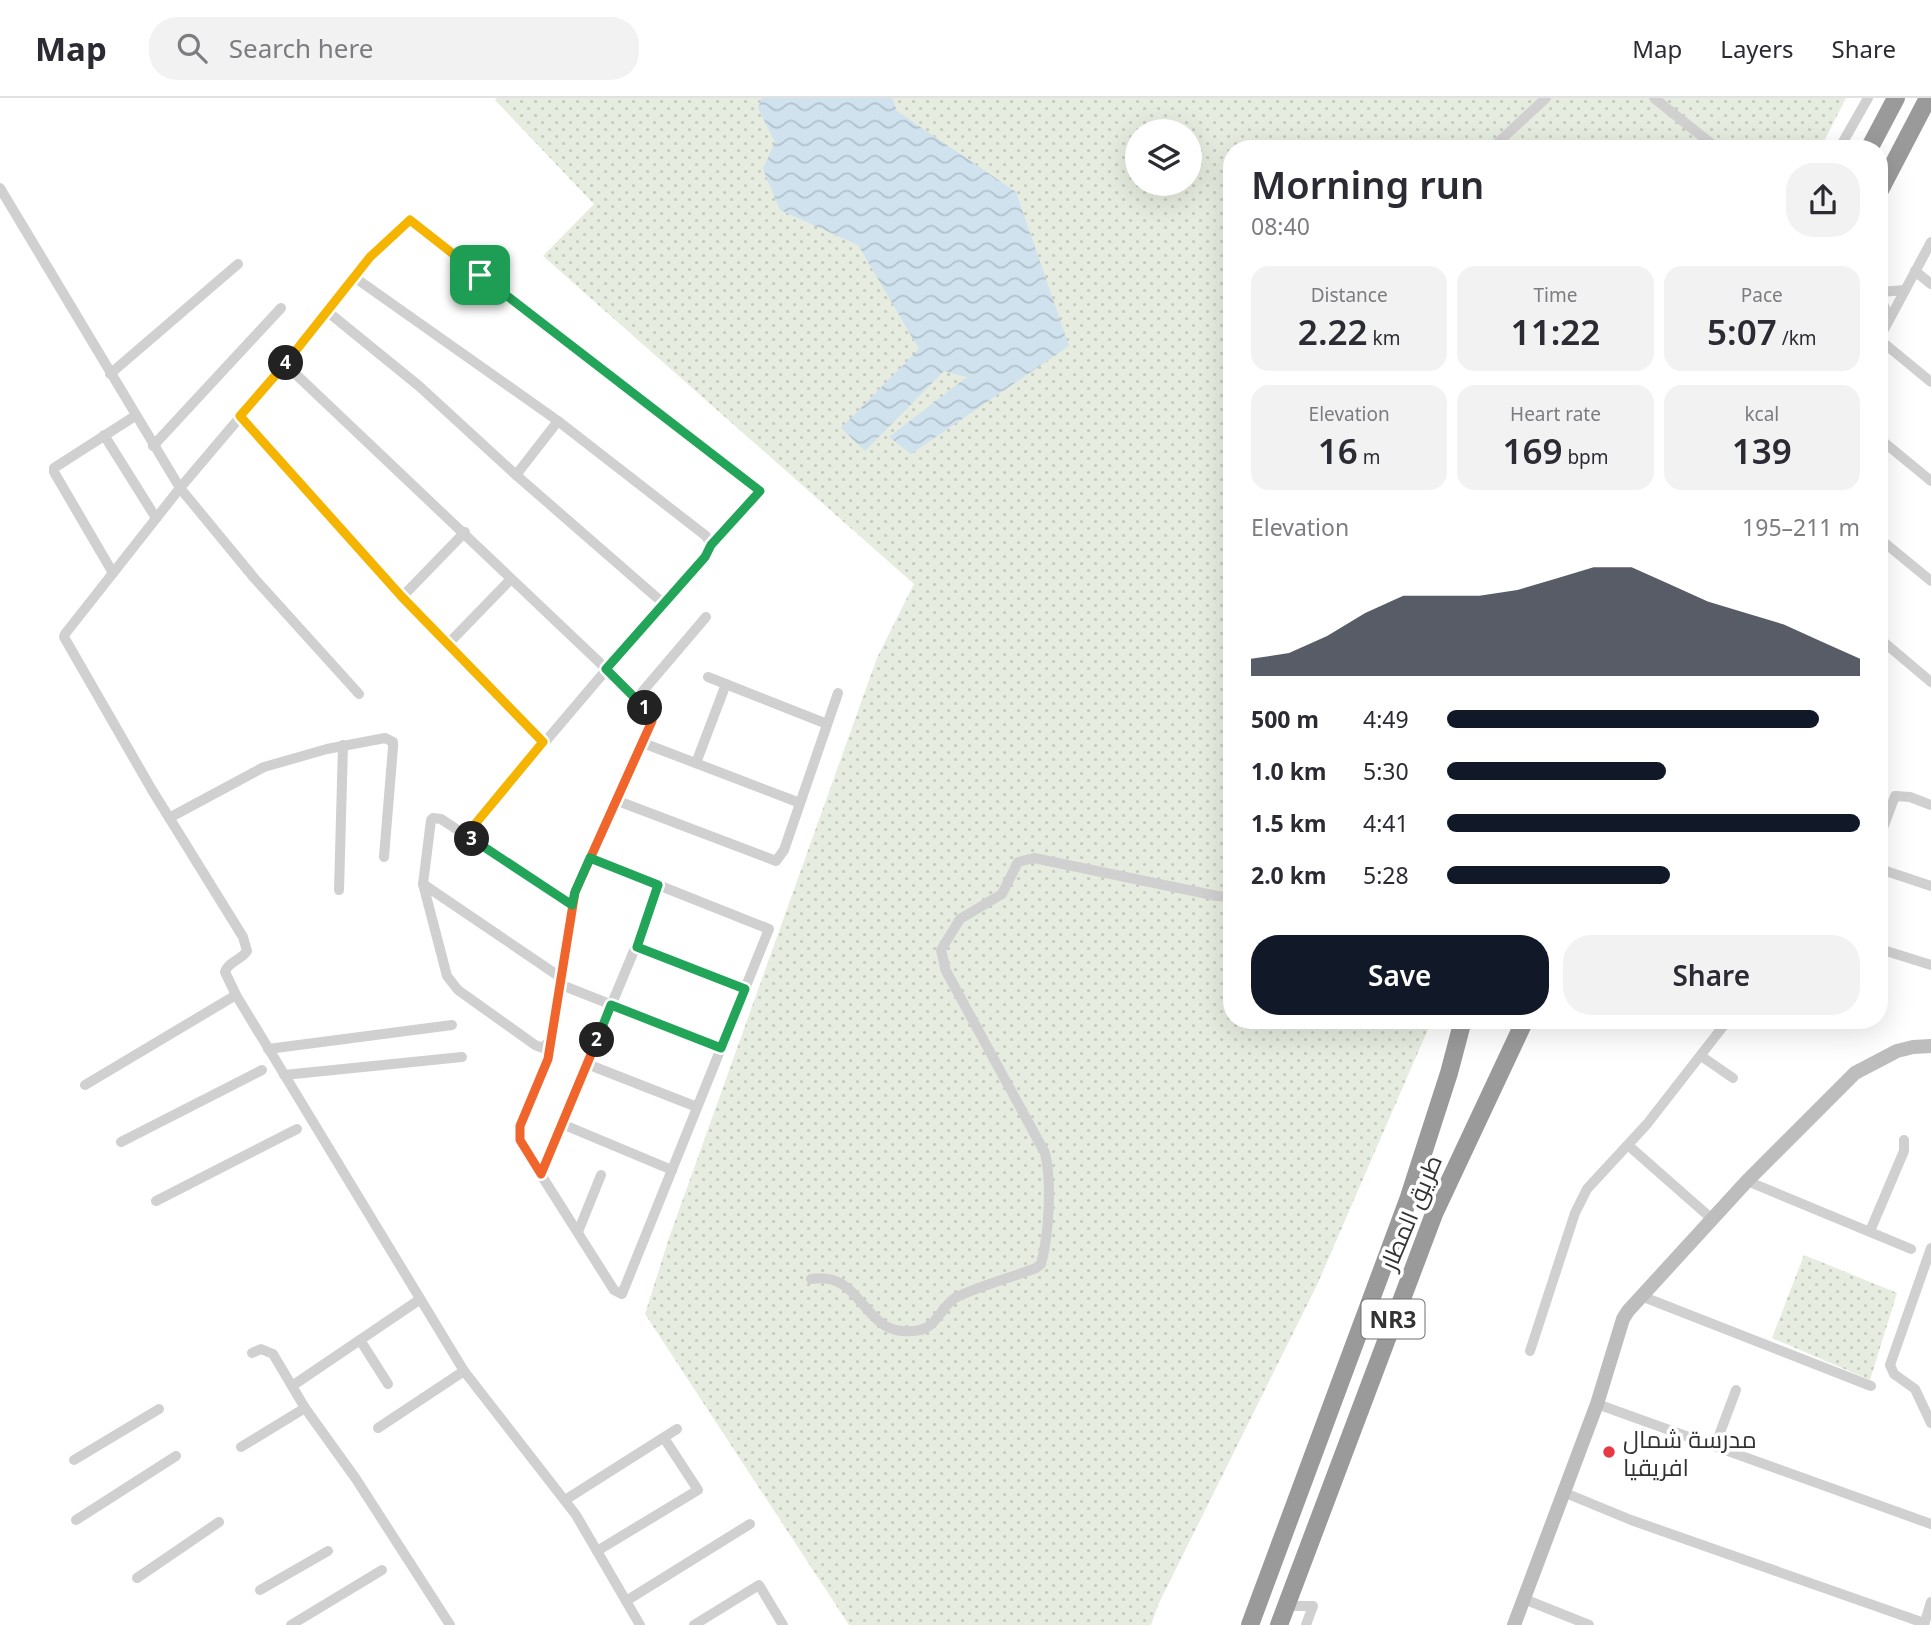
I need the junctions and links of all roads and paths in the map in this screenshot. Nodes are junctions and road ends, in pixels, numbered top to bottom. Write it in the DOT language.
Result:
graph roads {
  1 [pos="1546,98"];
  2 [pos="1654,98"];
  3 [pos="1868,98"];
  4 [pos="1896,98"];
  5 [pos="1928,98"];
  6 [pos="1501,140"];
  7 [pos="1707,140"];
  8 [pos="1844,140"];
  9 [pos="1874,140"];
  10 [pos="1888,175"];
  11 [pos="0,188"];
  12 [pos="1931,242"];
  13 [pos="238,264"];
  14 [pos="1915,271"];
  15 [pos="354,277"];
  16 [pos="1931,284"];
  17 [pos="1905,290"];
  18 [pos="1888,293"];
  19 [pos="1888,299"];
  20 [pos="1897,305"];
  21 [pos="281,308"];
  22 [pos="328,312"];
  23 [pos="1888,321"];
  24 [pos="1888,345"];
  25 [pos="285,364"];
  26 [pos="110,374"];
  27 [pos="1931,382"];
  28 [pos="135,416"];
  29 [pos="240,416"];
  30 [pos="558,421"];
  31 [pos="104,435"];
  32 [pos="153,446"];
  33 [pos="1888,446"];
  34 [pos="516,475"];
  35 [pos="1931,481"];
  36 [pos="180,488"];
  37 [pos="156,518"];
  38 [pos="465,532"];
  39 [pos="711,545"];
  40 [pos="1888,546"];
  41 [pos="113,573"];
  42 [pos="511,579"];
  43 [pos="1931,581"];
  44 [pos="402,597"];
  45 [pos="663,603"];
  46 [pos="706,617"];
  47 [pos="447,644"];
  48 [pos="1888,646"];
  49 [pos="606,669"];
  50 [pos="708,677"];
  51 [pos="1931,682"];
  52 [pos="726,684"];
  53 [pos="838,693"];
  54 [pos="359,694"];
  55 [pos="637,698"];
  56 [pos="827,724"];
  57 [pos="543,742"];
  58 [pos="643,743"];
  59 [pos="342,745"];
  60 [pos="696,763"];
  61 [pos="618,801"];
  62 [pos="800,803"];
  63 [pos="1931,804"];
  64 [pos="1888,815"];
  65 [pos="169,818"];
  66 [pos="466,835"];
  67 [pos="384,856"];
  68 [pos="590,858"];
  69 [pos="1888,872"];
  70 [pos="423,884"];
  71 [pos="658,885"];
  72 [pos="1931,886"];
  73 [pos="338,890"];
  74 [pos="1223,896"];
  75 [pos="572,905"];
  76 [pos="638,941"];
  77 [pos="1888,952"];
  78 [pos="1931,965"];
  79 [pos="559,981"];
  80 [pos="745,989"];
  81 [pos="236,995"];
  82 [pos="611,1005"];
  83 [pos="452,1025"];
  84 [pos="1461,1029"];
  85 [pos="1521,1029"];
  86 [pos="1721,1029"];
  87 [pos="551,1039"];
  88 [pos="1931,1046"];
  89 [pos="721,1048"];
  90 [pos="268,1049"];
  91 [pos="1701,1056"];
  92 [pos="462,1057"];
  93 [pos="587,1064"];
  94 [pos="262,1070"];
  95 [pos="284,1075"];
  96 [pos="1732,1078"];
  97 [pos="85,1085"];
  98 [pos="697,1107"];
  99 [pos="562,1124"];
  100 [pos="297,1129"];
  101 [pos="1904,1140"];
  102 [pos="121,1142"];
  103 [pos="1629,1146"];
  104 [pos="672,1170"];
  105 [pos="541,1174"];
  106 [pos="601,1175"];
  107 [pos="1747,1181"];
  108 [pos="156,1201"];
  109 [pos="1712,1219"];
  110 [pos="1870,1231"];
  111 [pos="578,1232"];
  112 [pos="1931,1248"];
  113 [pos="1911,1249"];
  114 [pos="811,1279"];
  115 [pos="1641,1296"];
  116 [pos="419,1300"];
  117 [pos="360,1340"];
  118 [pos="1530,1351"];
  119 [pos="252,1353"];
  120 [pos="464,1371"];
  121 [pos="388,1384"];
  122 [pos="292,1386"];
  123 [pos="1871,1386"];
  124 [pos="1735,1390"];
  125 [pos="1597,1404"];
  126 [pos="305,1408"];
  127 [pos="159,1409"];
  128 [pos="1931,1423"];
  129 [pos="378,1428"];
  130 [pos="677,1429"];
  131 [pos="664,1438"];
  132 [pos="1715,1446"];
  133 [pos="241,1447"];
  134 [pos="176,1456"];
  135 [pos="74,1460"];
  136 [pos="1563,1492"];
  137 [pos="565,1500"];
  138 [pos="76,1520"];
  139 [pos="219,1522"];
  140 [pos="750,1524"];
  141 [pos="1931,1524"];
  142 [pos="328,1551"];
  143 [pos="597,1551"];
  144 [pos="382,1570"];
  145 [pos="136,1578"];
  146 [pos="260,1590"];
  147 [pos="1524,1599"];
  148 [pos="626,1601"];
  149 [pos="1931,1602"];
  150 [pos="1286,1606"];
  151 [pos="1924,1624"];
  152 [pos="291,1625"];
  153 [pos="450,1625"];
  154 [pos="640,1625"];
  155 [pos="694,1625"];
  156 [pos="783,1625"];
  157 [pos="1250,1625"];
  158 [pos="1279,1625"];
  159 [pos="1306,1625"];
  160 [pos="1514,1625"];
  161 [pos="1589,1625"];
  1 -- 6 [label="street"];
  2 -- 7 [label="street"];
  3 -- 8 [label="street"];
  4 -- 9 [label="highway"];
  5 -- 10 [label="highway"];
  11 -- 26 [label="street"];
  12 -- 14 [label="street"];
  13 -- 26 [label="street"];
  14 -- 16 [label="street"];
  14 -- 17 [label="street"];
  15 -- 22 [label="street"];
  15 -- 30 [label="street"];
  15 -- 39 [label="street"];
  17 -- 18 [label="street"];
  17 -- 20 [label="street"];
  19 -- 20 [label="street"];
  20 -- 23 [label="street"];
  21 -- 32 [label="street"];
  22 -- 25 [label="street"];
  22 -- 34 [label="street"];
  24 -- 27 [label="street"];
  25 -- 29 [label="street"];
  25 -- 38 [label="street"];
  26 -- 28 [label="street"];
  28 -- 31 [label="street"];
  28 -- 32 [label="street"];
  29 -- 36 [label="street"];
  29 -- 44 [label="street"];
  30 -- 34 [label="street"];
  30 -- 39 [label="street"];
  31 -- 37 [label="street"];
  31 -- 41 [label="street"];
  32 -- 36 [label="street"];
  33 -- 35 [label="street"];
  34 -- 45 [label="street"];
  36 -- 37 [label="street"];
  36 -- 54 [label="street"];
  37 -- 41 [label="street"];
  38 -- 42 [label="street"];
  38 -- 44 [label="street"];
  39 -- 45 [label="street"];
  40 -- 43 [label="street"];
  41 -- 65 [label="street"];
  42 -- 47 [label="street"];
  42 -- 49 [label="street"];
  44 -- 47 [label="street"];
  45 -- 49 [label="street"];
  46 -- 55 [label="street"];
  47 -- 57 [label="street"];
  48 -- 51 [label="street"];
  49 -- 55 [label="street"];
  49 -- 57 [label="street"];
  50 -- 52 [label="street"];
  52 -- 56 [label="street"];
  52 -- 60 [label="street"];
  53 -- 56 [label="street"];
  55 -- 58 [label="street"];
  56 -- 62 [label="street"];
  57 -- 66 [label="street"];
  58 -- 60 [label="street"];
  58 -- 61 [label="street"];
  59 -- 65 [label="street"];
  59 -- 67 [label="street"];
  59 -- 73 [label="street"];
  60 -- 62 [label="street"];
  61 -- 62 [label="street"];
  61 -- 68 [label="street"];
  63 -- 64 [label="street"];
  65 -- 81 [label="street"];
  66 -- 70 [label="street"];
  66 -- 75 [label="street"];
  68 -- 71 [label="street"];
  68 -- 75 [label="street"];
  69 -- 72 [label="street"];
  70 -- 79 [label="street"];
  70 -- 87 [label="street"];
  71 -- 76 [label="street"];
  71 -- 80 [label="street"];
  74 -- 114 [label="street"];
  75 -- 79 [label="street"];
  76 -- 80 [label="street"];
  76 -- 82 [label="street"];
  77 -- 78 [label="street"];
  79 -- 82 [label="street"];
  79 -- 87 [label="street"];
  80 -- 89 [label="street"];
  81 -- 90 [label="street"];
  81 -- 97 [label="street"];
  82 -- 89 [label="street"];
  82 -- 93 [label="street"];
  83 -- 90 [label="street"];
  84 -- 157 [label="highway, طريق المطار / NR3"];
  85 -- 150 [label="highway, طريق المطار / NR3"];
  86 -- 91 [label="street"];
  87 -- 105 [label="street"];
  88 -- 107 [label="street"];
  89 -- 98 [label="street"];
  90 -- 95 [label="street"];
  91 -- 96 [label="street"];
  91 -- 103 [label="street"];
  92 -- 95 [label="street"];
  93 -- 98 [label="street"];
  93 -- 99 [label="street"];
  94 -- 102 [label="street"];
  95 -- 116 [label="street"];
  98 -- 104 [label="street"];
  99 -- 104 [label="street"];
  99 -- 105 [label="street"];
  100 -- 108 [label="street"];
  101 -- 110 [label="street"];
  103 -- 109 [label="street"];
  103 -- 118 [label="street"];
  104 -- 111 [label="street"];
  105 -- 111 [label="street"];
  106 -- 111 [label="street"];
  107 -- 109 [label="street"];
  107 -- 110 [label="street"];
  109 -- 115 [label="street"];
  110 -- 113 [label="street"];
  112 -- 128 [label="street"];
  115 -- 123 [label="street"];
  115 -- 125 [label="street"];
  116 -- 117 [label="street"];
  116 -- 120 [label="street"];
  117 -- 121 [label="street"];
  117 -- 122 [label="street"];
  119 -- 122 [label="street"];
  120 -- 129 [label="street"];
  120 -- 137 [label="street"];
  122 -- 126 [label="street"];
  124 -- 132 [label="street"];
  125 -- 132 [label="street"];
  125 -- 136 [label="street"];
  126 -- 133 [label="street"];
  126 -- 153 [label="street"];
  127 -- 135 [label="street"];
  130 -- 131 [label="street"];
  131 -- 137 [label="street"];
  131 -- 143 [label="street"];
  132 -- 141 [label="street"];
  134 -- 138 [label="street"];
  136 -- 147 [label="street"];
  136 -- 151 [label="street"];
  137 -- 143 [label="street"];
  139 -- 145 [label="street"];
  140 -- 148 [label="street"];
  142 -- 146 [label="street"];
  143 -- 148 [label="street"];
  144 -- 152 [label="street"];
  147 -- 160 [label="street"];
  147 -- 161 [label="street"];
  148 -- 154 [label="street"];
  149 -- 151 [label="street"];
  150 -- 158 [label="highway, طريق المطار / NR3"];
  150 -- 159 [label="street"];
  155 -- 156 [label="street"];
}
